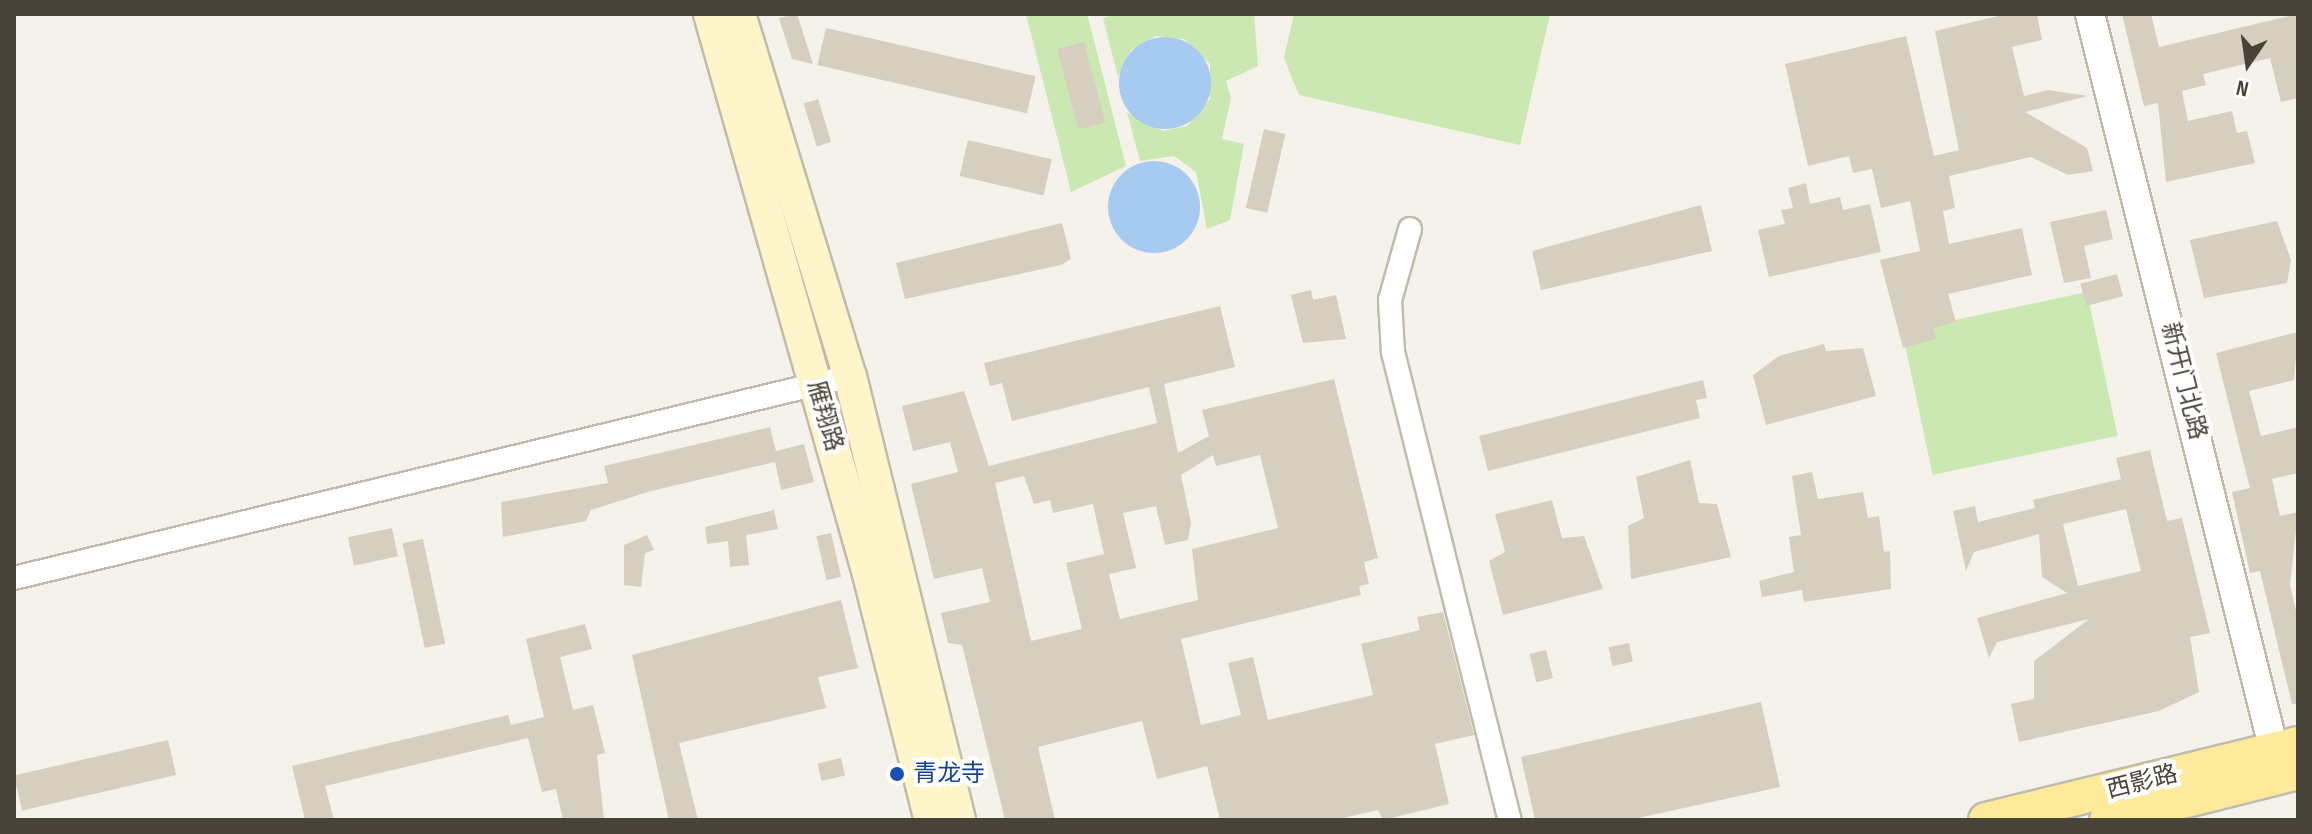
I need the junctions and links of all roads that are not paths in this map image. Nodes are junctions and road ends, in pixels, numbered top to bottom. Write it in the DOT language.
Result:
graph roads {
  1 [pos="710,14"];
  2 [pos="739,14"];
  3 [pos="2090,14"];
  4 [pos="1410,229"];
  5 [pos="850,376"];
  6 [pos="816,383"];
  7 [pos="14,578"];
  8 [pos="2290,755"];
  9 [pos="931,820"];
  10 [pos="959,820"];
  11 [pos="1510,820"];
  12 [pos="1986,820"];
  13 [pos="2109,820"];
  1 -- 6 [label="main road, 雁翔路"];
  2 -- 5 [label="main road, 雁翔路"];
  3 -- 8 [label="street, 新开门北路"];
  4 -- 11 [label="street"];
  5 -- 6 [label="street"];
  5 -- 10 [label="main road, 雁翔路"];
  6 -- 7 [label="street"];
  6 -- 9 [label="main road, 雁翔路"];
  8 -- 12 [label="main road, 西影路"];
  8 -- 13 [label="main road, 西影路"];
}
